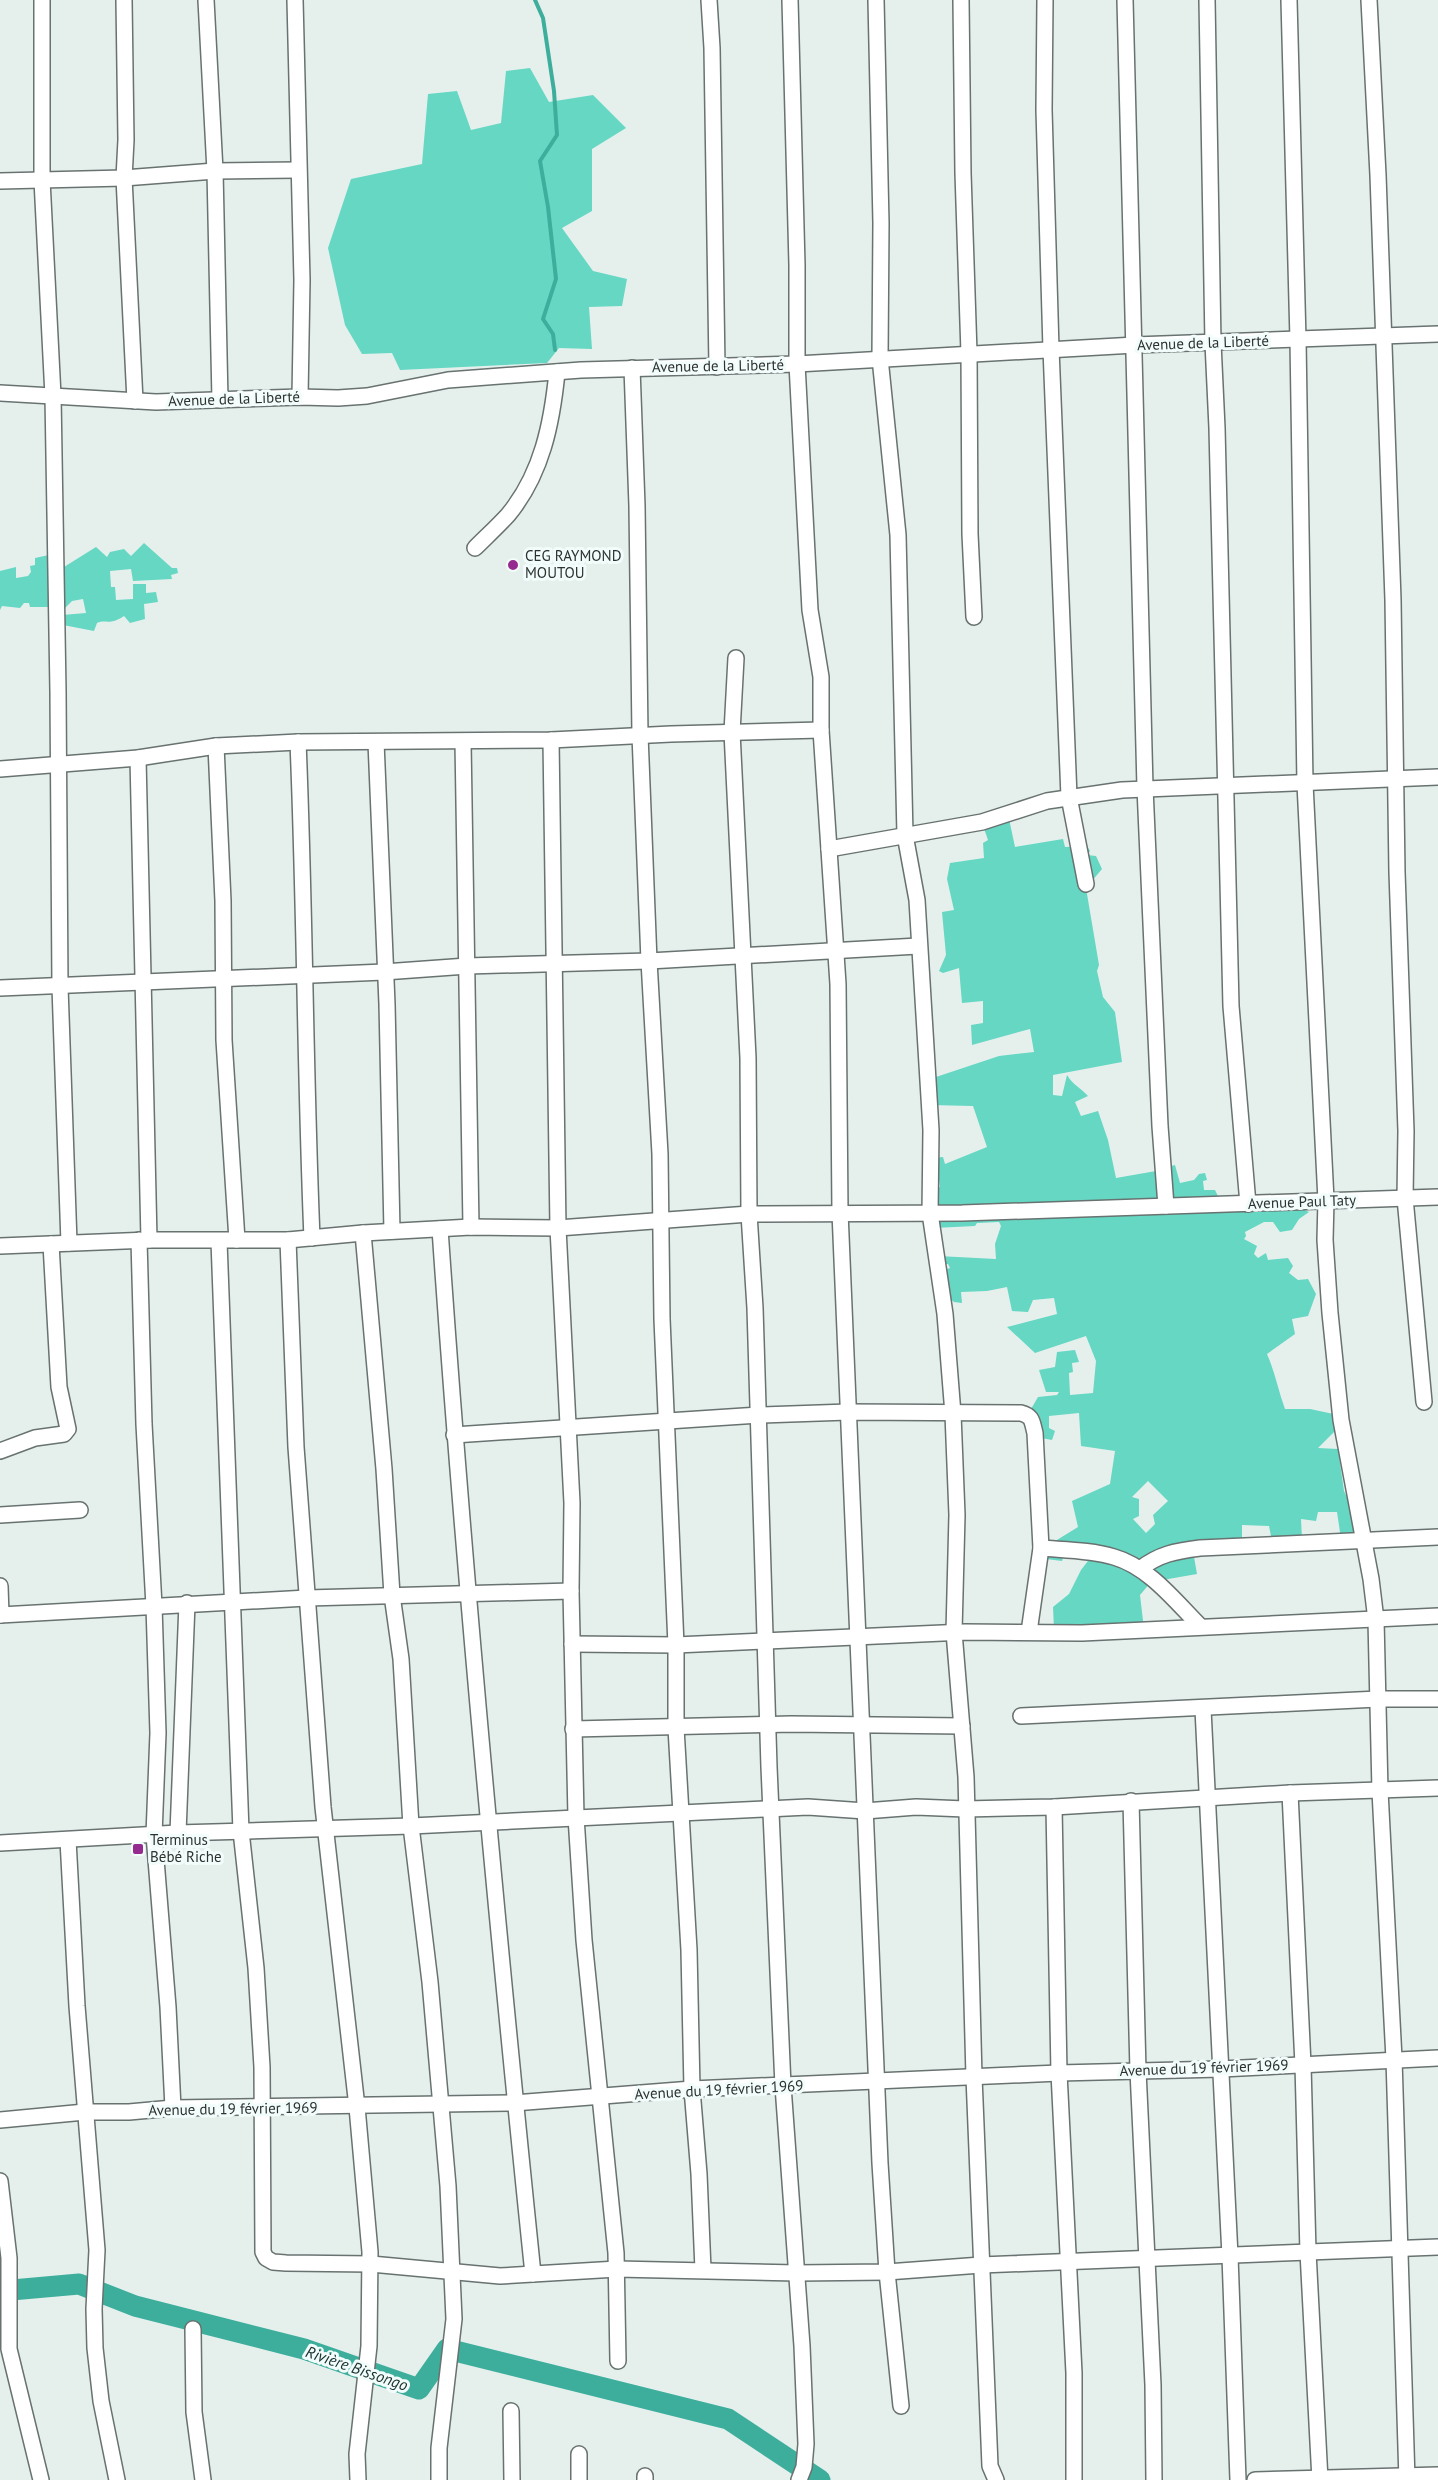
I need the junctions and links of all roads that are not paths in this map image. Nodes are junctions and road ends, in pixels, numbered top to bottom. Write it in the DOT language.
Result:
graph roads {
  1 [pos="42,0"];
  2 [pos="124,0"];
  3 [pos="206,0"];
  4 [pos="295,0"];
  5 [pos="709,0"];
  6 [pos="790,0"];
  7 [pos="876,0"];
  8 [pos="962,0"];
  9 [pos="1045,0"];
  10 [pos="1125,0"];
  11 [pos="1207,0"];
  12 [pos="1289,0"];
  13 [pos="1369,0"];
  14 [pos="298,170"];
  15 [pos="215,171"];
  16 [pos="124,178"];
  17 [pos="42,180"];
  18 [pos="0,182"];
  19 [pos="1438,334"];
  20 [pos="1383,335"];
  21 [pos="1298,340"];
  22 [pos="1213,343"];
  23 [pos="1135,345"];
  24 [pos="1051,349"];
  25 [pos="969,353"];
  26 [pos="880,358"];
  27 [pos="797,364"];
  28 [pos="717,367"];
  29 [pos="632,368"];
  30 [pos="557,372"];
  31 [pos="0,393"];
  32 [pos="53,396"];
  33 [pos="300,397"];
  34 [pos="220,400"];
  35 [pos="135,401"];
  36 [pos="475,548"];
  37 [pos="975,617"];
  38 [pos="736,658"];
  39 [pos="821,730"];
  40 [pos="732,732"];
  41 [pos="640,735"];
  42 [pos="551,741"];
  43 [pos="298,742"];
  44 [pos="376,742"];
  45 [pos="463,742"];
  46 [pos="216,746"];
  47 [pos="138,758"];
  48 [pos="57,766"];
  49 [pos="0,769"];
  50 [pos="1438,777"];
  51 [pos="1397,780"];
  52 [pos="1305,784"];
  53 [pos="1227,786"];
  54 [pos="1145,788"];
  55 [pos="1069,797"];
  56 [pos="905,835"];
  57 [pos="830,849"];
  58 [pos="1086,884"];
  59 [pos="918,946"];
  60 [pos="836,952"];
  61 [pos="744,956"];
  62 [pos="649,961"];
  63 [pos="556,964"];
  64 [pos="467,966"];
  65 [pos="384,972"];
  66 [pos="304,975"];
  67 [pos="225,978"];
  68 [pos="144,982"];
  69 [pos="60,987"];
  70 [pos="0,988"];
  71 [pos="1438,1197"];
  72 [pos="1405,1198"];
  73 [pos="1326,1200"];
  74 [pos="1248,1204"];
  75 [pos="1166,1206"];
  76 [pos="840,1212"];
  77 [pos="930,1213"];
  78 [pos="749,1214"];
  79 [pos="661,1219"];
  80 [pos="471,1227"];
  81 [pos="558,1228"];
  82 [pos="441,1229"];
  83 [pos="392,1231"];
  84 [pos="363,1233"];
  85 [pos="312,1238"];
  86 [pos="144,1240"];
  87 [pos="237,1240"];
  88 [pos="288,1240"];
  89 [pos="219,1241"];
  90 [pos="69,1243"];
  91 [pos="51,1244"];
  92 [pos="0,1246"];
  93 [pos="1424,1402"];
  94 [pos="848,1412"];
  95 [pos="953,1414"];
  96 [pos="759,1415"];
  97 [pos="664,1421"];
  98 [pos="569,1426"];
  99 [pos="454,1435"];
  100 [pos="0,1451"];
  101 [pos="80,1510"];
  102 [pos="0,1515"];
  103 [pos="1438,1537"];
  104 [pos="1364,1539"];
  105 [pos="1041,1548"];
  106 [pos="1140,1569"];
  107 [pos="0,1586"];
  108 [pos="571,1591"];
  109 [pos="468,1593"];
  110 [pos="392,1595"];
  111 [pos="307,1598"];
  112 [pos="232,1602"];
  113 [pos="187,1603"];
  114 [pos="154,1606"];
  115 [pos="1,1615"];
  116 [pos="1438,1616"];
  117 [pos="1376,1620"];
  118 [pos="1200,1626"];
  119 [pos="954,1632"];
  120 [pos="1029,1632"];
  121 [pos="859,1636"];
  122 [pos="766,1639"];
  123 [pos="572,1644"];
  124 [pos="676,1645"];
  125 [pos="1378,1699"];
  126 [pos="1438,1699"];
  127 [pos="1203,1708"];
  128 [pos="1021,1716"];
  129 [pos="768,1725"];
  130 [pos="861,1725"];
  131 [pos="962,1726"];
  132 [pos="676,1728"];
  133 [pos="573,1729"];
  134 [pos="1438,1788"];
  135 [pos="1380,1791"];
  136 [pos="1290,1793"];
  137 [pos="1209,1797"];
  138 [pos="1131,1801"];
  139 [pos="1054,1807"];
  140 [pos="965,1809"];
  141 [pos="771,1810"];
  142 [pos="865,1811"];
  143 [pos="681,1814"];
  144 [pos="576,1818"];
  145 [pos="490,1821"];
  146 [pos="411,1826"];
  147 [pos="327,1829"];
  148 [pos="240,1831"];
  149 [pos="178,1833"];
  150 [pos="154,1835"];
  151 [pos="68,1840"];
  152 [pos="0,1843"];
  153 [pos="1438,2058"];
  154 [pos="1394,2059"];
  155 [pos="1303,2065"];
  156 [pos="1221,2069"];
  157 [pos="1138,2071"];
  158 [pos="1059,2073"];
  159 [pos="974,2077"];
  160 [pos="877,2081"];
  161 [pos="783,2086"];
  162 [pos="692,2089"];
  163 [pos="600,2098"];
  164 [pos="514,2103"];
  165 [pos="440,2105"];
  166 [pos="262,2107"];
  167 [pos="357,2107"];
  168 [pos="173,2108"];
  169 [pos="85,2112"];
  170 [pos="0,2120"];
  171 [pos="0,2181"];
  172 [pos="1438,2247"];
  173 [pos="1399,2249"];
  174 [pos="1308,2252"];
  175 [pos="1230,2256"];
  176 [pos="1148,2258"];
  177 [pos="1070,2263"];
  178 [pos="371,2264"];
  179 [pos="981,2265"];
  180 [pos="617,2269"];
  181 [pos="453,2270"];
  182 [pos="703,2270"];
  183 [pos="887,2272"];
  184 [pos="797,2273"];
  185 [pos="533,2274"];
  186 [pos="193,2329"];
  187 [pos="618,2361"];
  188 [pos="901,2406"];
  189 [pos="511,2411"];
  190 [pos="579,2454"];
  191 [pos="1438,2475"];
  192 [pos="1407,2478"];
  193 [pos="1320,2479"];
  194 [pos="41,2480"];
  195 [pos="117,2480"];
  196 [pos="203,2480"];
  197 [pos="358,2480"];
  198 [pos="439,2480"];
  199 [pos="512,2480"];
  200 [pos="579,2480"];
  201 [pos="799,2480"];
  202 [pos="996,2480"];
  203 [pos="1074,2480"];
  204 [pos="1154,2480"];
  205 [pos="1238,2480"];
  206 [pos="1255,2480"];
  1 -- 17 [label="street"];
  2 -- 16 [label="street"];
  3 -- 15 [label="street"];
  4 -- 14 [label="street"];
  5 -- 28 [label="street"];
  6 -- 27 [label="street"];
  7 -- 26 [label="street"];
  8 -- 25 [label="street"];
  9 -- 24 [label="street"];
  10 -- 23 [label="street"];
  11 -- 22 [label="street"];
  12 -- 21 [label="street"];
  13 -- 20 [label="street"];
  14 -- 15 [label="street"];
  14 -- 33 [label="street"];
  15 -- 16 [label="street"];
  15 -- 34 [label="street"];
  16 -- 17 [label="street"];
  16 -- 35 [label="street"];
  17 -- 18 [label="street"];
  17 -- 32 [label="street"];
  19 -- 20 [label="street, Avenue de la Liberté"];
  20 -- 21 [label="street, Avenue de la Liberté"];
  20 -- 51 [label="street"];
  21 -- 22 [label="street, Avenue de la Liberté"];
  21 -- 52 [label="street"];
  22 -- 23 [label="street, Avenue de la Liberté"];
  22 -- 53 [label="street"];
  23 -- 24 [label="street, Avenue de la Liberté"];
  23 -- 54 [label="street"];
  24 -- 25 [label="street, Avenue de la Liberté"];
  24 -- 55 [label="street"];
  25 -- 26 [label="street, Avenue de la Liberté"];
  25 -- 37 [label="street"];
  26 -- 27 [label="street, Avenue de la Liberté"];
  26 -- 56 [label="street"];
  27 -- 28 [label="street, Avenue de la Liberté"];
  27 -- 39 [label="street"];
  28 -- 29 [label="street, Avenue de la Liberté"];
  29 -- 30 [label="street, Avenue de la Liberté"];
  29 -- 41 [label="street"];
  30 -- 33 [label="street, Avenue de la Liberté"];
  30 -- 36 [label="street"];
  31 -- 32 [label="street, Avenue de la Liberté"];
  32 -- 35 [label="street, Avenue de la Liberté"];
  32 -- 48 [label="street"];
  33 -- 34 [label="street, Avenue de la Liberté"];
  34 -- 35 [label="street, Avenue de la Liberté"];
  38 -- 40 [label="street"];
  39 -- 40 [label="street"];
  39 -- 57 [label="street"];
  40 -- 41 [label="street"];
  40 -- 61 [label="street"];
  41 -- 42 [label="street"];
  41 -- 62 [label="street"];
  42 -- 45 [label="street"];
  42 -- 63 [label="street"];
  43 -- 44 [label="street"];
  43 -- 46 [label="street"];
  43 -- 66 [label="street"];
  44 -- 45 [label="street"];
  44 -- 65 [label="street"];
  45 -- 64 [label="street"];
  46 -- 47 [label="street"];
  46 -- 67 [label="street"];
  47 -- 48 [label="street"];
  47 -- 68 [label="street"];
  48 -- 49 [label="street"];
  48 -- 69 [label="street"];
  50 -- 51 [label="street"];
  51 -- 52 [label="street"];
  51 -- 72 [label="street"];
  52 -- 53 [label="street"];
  52 -- 73 [label="street"];
  53 -- 54 [label="street"];
  53 -- 74 [label="street"];
  54 -- 55 [label="street"];
  54 -- 75 [label="street"];
  55 -- 56 [label="street"];
  55 -- 58 [label="street"];
  56 -- 57 [label="street"];
  56 -- 59 [label="street"];
  57 -- 60 [label="street"];
  59 -- 60 [label="street"];
  59 -- 77 [label="street"];
  60 -- 61 [label="street"];
  60 -- 76 [label="street"];
  61 -- 62 [label="street"];
  61 -- 78 [label="street"];
  62 -- 63 [label="street"];
  62 -- 79 [label="street"];
  63 -- 64 [label="street"];
  63 -- 81 [label="street"];
  64 -- 65 [label="street"];
  64 -- 80 [label="street"];
  65 -- 66 [label="street"];
  65 -- 83 [label="street"];
  66 -- 67 [label="street"];
  66 -- 85 [label="street"];
  67 -- 68 [label="street"];
  67 -- 87 [label="street"];
  68 -- 69 [label="street"];
  68 -- 86 [label="street"];
  69 -- 70 [label="street"];
  69 -- 90 [label="street"];
  71 -- 72 [label="street, Avenue Paul Taty"];
  72 -- 73 [label="street, Avenue Paul Taty"];
  72 -- 93 [label="street"];
  73 -- 74 [label="street, Avenue Paul Taty"];
  73 -- 104 [label="street"];
  74 -- 75 [label="street, Avenue Paul Taty"];
  75 -- 77 [label="street, Avenue Paul Taty"];
  76 -- 77 [label="street, Avenue Paul Taty"];
  76 -- 78 [label="street, Avenue Paul Taty"];
  76 -- 94 [label="street"];
  77 -- 95 [label="street"];
  78 -- 79 [label="street, Avenue Paul Taty"];
  78 -- 96 [label="street"];
  79 -- 81 [label="street, Avenue Paul Taty"];
  79 -- 97 [label="street"];
  80 -- 81 [label="street, Avenue Paul Taty"];
  80 -- 82 [label="street, Avenue Paul Taty"];
  81 -- 98 [label="street"];
  82 -- 83 [label="street, Avenue Paul Taty"];
  82 -- 99 [label="street"];
  83 -- 84 [label="street, Avenue Paul Taty"];
  84 -- 85 [label="street, Avenue Paul Taty"];
  84 -- 110 [label="street"];
  85 -- 88 [label="street, Avenue Paul Taty"];
  86 -- 89 [label="street, Avenue Paul Taty"];
  86 -- 90 [label="street, Avenue Paul Taty"];
  86 -- 114 [label="street"];
  87 -- 88 [label="street, Avenue Paul Taty"];
  87 -- 89 [label="street, Avenue Paul Taty"];
  88 -- 111 [label="street"];
  89 -- 112 [label="street"];
  90 -- 91 [label="street, Avenue Paul Taty"];
  91 -- 92 [label="street, Avenue Paul Taty"];
  91 -- 100 [label="street"];
  94 -- 95 [label="street"];
  94 -- 96 [label="street"];
  94 -- 121 [label="street"];
  95 -- 105 [label="street"];
  95 -- 119 [label="street"];
  96 -- 97 [label="street"];
  96 -- 122 [label="street"];
  97 -- 98 [label="street"];
  97 -- 124 [label="street"];
  98 -- 99 [label="street"];
  98 -- 108 [label="street"];
  99 -- 109 [label="street"];
  101 -- 102 [label="street"];
  103 -- 104 [label="street"];
  104 -- 106 [label="street"];
  104 -- 117 [label="street"];
  105 -- 106 [label="street"];
  105 -- 120 [label="street"];
  106 -- 118 [label="street"];
  107 -- 115 [label="street"];
  108 -- 109 [label="street"];
  108 -- 123 [label="street"];
  109 -- 110 [label="street"];
  109 -- 145 [label="street"];
  110 -- 111 [label="street"];
  110 -- 146 [label="street"];
  111 -- 112 [label="street"];
  111 -- 147 [label="street"];
  112 -- 113 [label="street"];
  112 -- 148 [label="street"];
  113 -- 114 [label="street"];
  113 -- 149 [label="street"];
  114 -- 115 [label="street"];
  114 -- 150 [label="street"];
  116 -- 117 [label="street"];
  117 -- 118 [label="street"];
  117 -- 125 [label="street"];
  118 -- 120 [label="street"];
  119 -- 120 [label="street"];
  119 -- 121 [label="street"];
  119 -- 131 [label="street"];
  121 -- 122 [label="street"];
  121 -- 130 [label="street"];
  122 -- 124 [label="street"];
  122 -- 129 [label="street"];
  123 -- 124 [label="street"];
  123 -- 133 [label="street"];
  124 -- 132 [label="street"];
  125 -- 126 [label="street"];
  125 -- 127 [label="street"];
  125 -- 135 [label="street"];
  127 -- 128 [label="street"];
  127 -- 137 [label="street"];
  129 -- 130 [label="street"];
  129 -- 132 [label="street"];
  129 -- 141 [label="street"];
  130 -- 131 [label="street"];
  130 -- 142 [label="street"];
  131 -- 140 [label="street"];
  132 -- 133 [label="street"];
  132 -- 143 [label="street"];
  133 -- 144 [label="street"];
  134 -- 135 [label="street"];
  135 -- 136 [label="street"];
  135 -- 154 [label="street"];
  136 -- 137 [label="street"];
  136 -- 155 [label="street"];
  137 -- 138 [label="street"];
  137 -- 156 [label="street"];
  138 -- 139 [label="street"];
  138 -- 157 [label="street"];
  139 -- 140 [label="street"];
  139 -- 158 [label="street"];
  140 -- 142 [label="street"];
  140 -- 159 [label="street"];
  141 -- 142 [label="street"];
  141 -- 143 [label="street"];
  141 -- 161 [label="street"];
  142 -- 160 [label="street"];
  143 -- 144 [label="street"];
  143 -- 162 [label="street"];
  144 -- 145 [label="street"];
  144 -- 163 [label="street"];
  145 -- 146 [label="street"];
  145 -- 164 [label="street"];
  146 -- 147 [label="street"];
  146 -- 165 [label="street"];
  147 -- 148 [label="street"];
  147 -- 167 [label="street"];
  148 -- 149 [label="street"];
  148 -- 166 [label="street"];
  149 -- 150 [label="street"];
  150 -- 151 [label="street"];
  150 -- 168 [label="street"];
  151 -- 152 [label="street"];
  151 -- 169 [label="street"];
  153 -- 154 [label="street, Avenue du 19 février 1969"];
  154 -- 155 [label="street, Avenue du 19 février 1969"];
  154 -- 173 [label="street"];
  155 -- 156 [label="street, Avenue du 19 février 1969"];
  155 -- 174 [label="street"];
  156 -- 157 [label="street, Avenue du 19 février 1969"];
  156 -- 175 [label="street"];
  157 -- 158 [label="street, Avenue du 19 février 1969"];
  157 -- 176 [label="street"];
  158 -- 159 [label="street, Avenue du 19 février 1969"];
  158 -- 177 [label="street"];
  159 -- 160 [label="street, Avenue du 19 février 1969"];
  159 -- 179 [label="street"];
  160 -- 161 [label="street, Avenue du 19 février 1969"];
  160 -- 183 [label="street"];
  161 -- 162 [label="street, Avenue du 19 février 1969"];
  161 -- 184 [label="street"];
  162 -- 163 [label="street, Avenue du 19 février 1969"];
  162 -- 182 [label="street"];
  163 -- 164 [label="street, Avenue du 19 février 1969"];
  163 -- 180 [label="street"];
  164 -- 165 [label="street, Avenue du 19 février 1969"];
  164 -- 185 [label="street"];
  165 -- 167 [label="street, Avenue du 19 février 1969"];
  165 -- 181 [label="street"];
  166 -- 167 [label="street, Avenue du 19 février 1969"];
  166 -- 168 [label="street, Avenue du 19 février 1969"];
  166 -- 178 [label="street"];
  167 -- 178 [label="street"];
  168 -- 169 [label="street, Avenue du 19 février 1969"];
  169 -- 170 [label="street, Avenue du 19 février 1969"];
  169 -- 195 [label="street"];
  171 -- 194 [label="street"];
  172 -- 173 [label="street"];
  173 -- 174 [label="street"];
  173 -- 192 [label="street"];
  174 -- 175 [label="street"];
  174 -- 193 [label="street"];
  175 -- 176 [label="street"];
  175 -- 205 [label="street"];
  176 -- 177 [label="street"];
  176 -- 204 [label="street"];
  177 -- 179 [label="street"];
  177 -- 203 [label="street"];
  178 -- 181 [label="street"];
  178 -- 197 [label="street"];
  179 -- 183 [label="street"];
  179 -- 202 [label="street"];
  180 -- 182 [label="street"];
  180 -- 185 [label="street"];
  180 -- 187 [label="street"];
  181 -- 185 [label="street"];
  181 -- 198 [label="street"];
  182 -- 184 [label="street"];
  183 -- 184 [label="street"];
  183 -- 188 [label="street"];
  184 -- 201 [label="street"];
  186 -- 196 [label="street"];
  189 -- 199 [label="street"];
  190 -- 200 [label="street"];
  191 -- 192 [label="street"];
  192 -- 193 [label="street"];
  193 -- 206 [label="street"];
}
